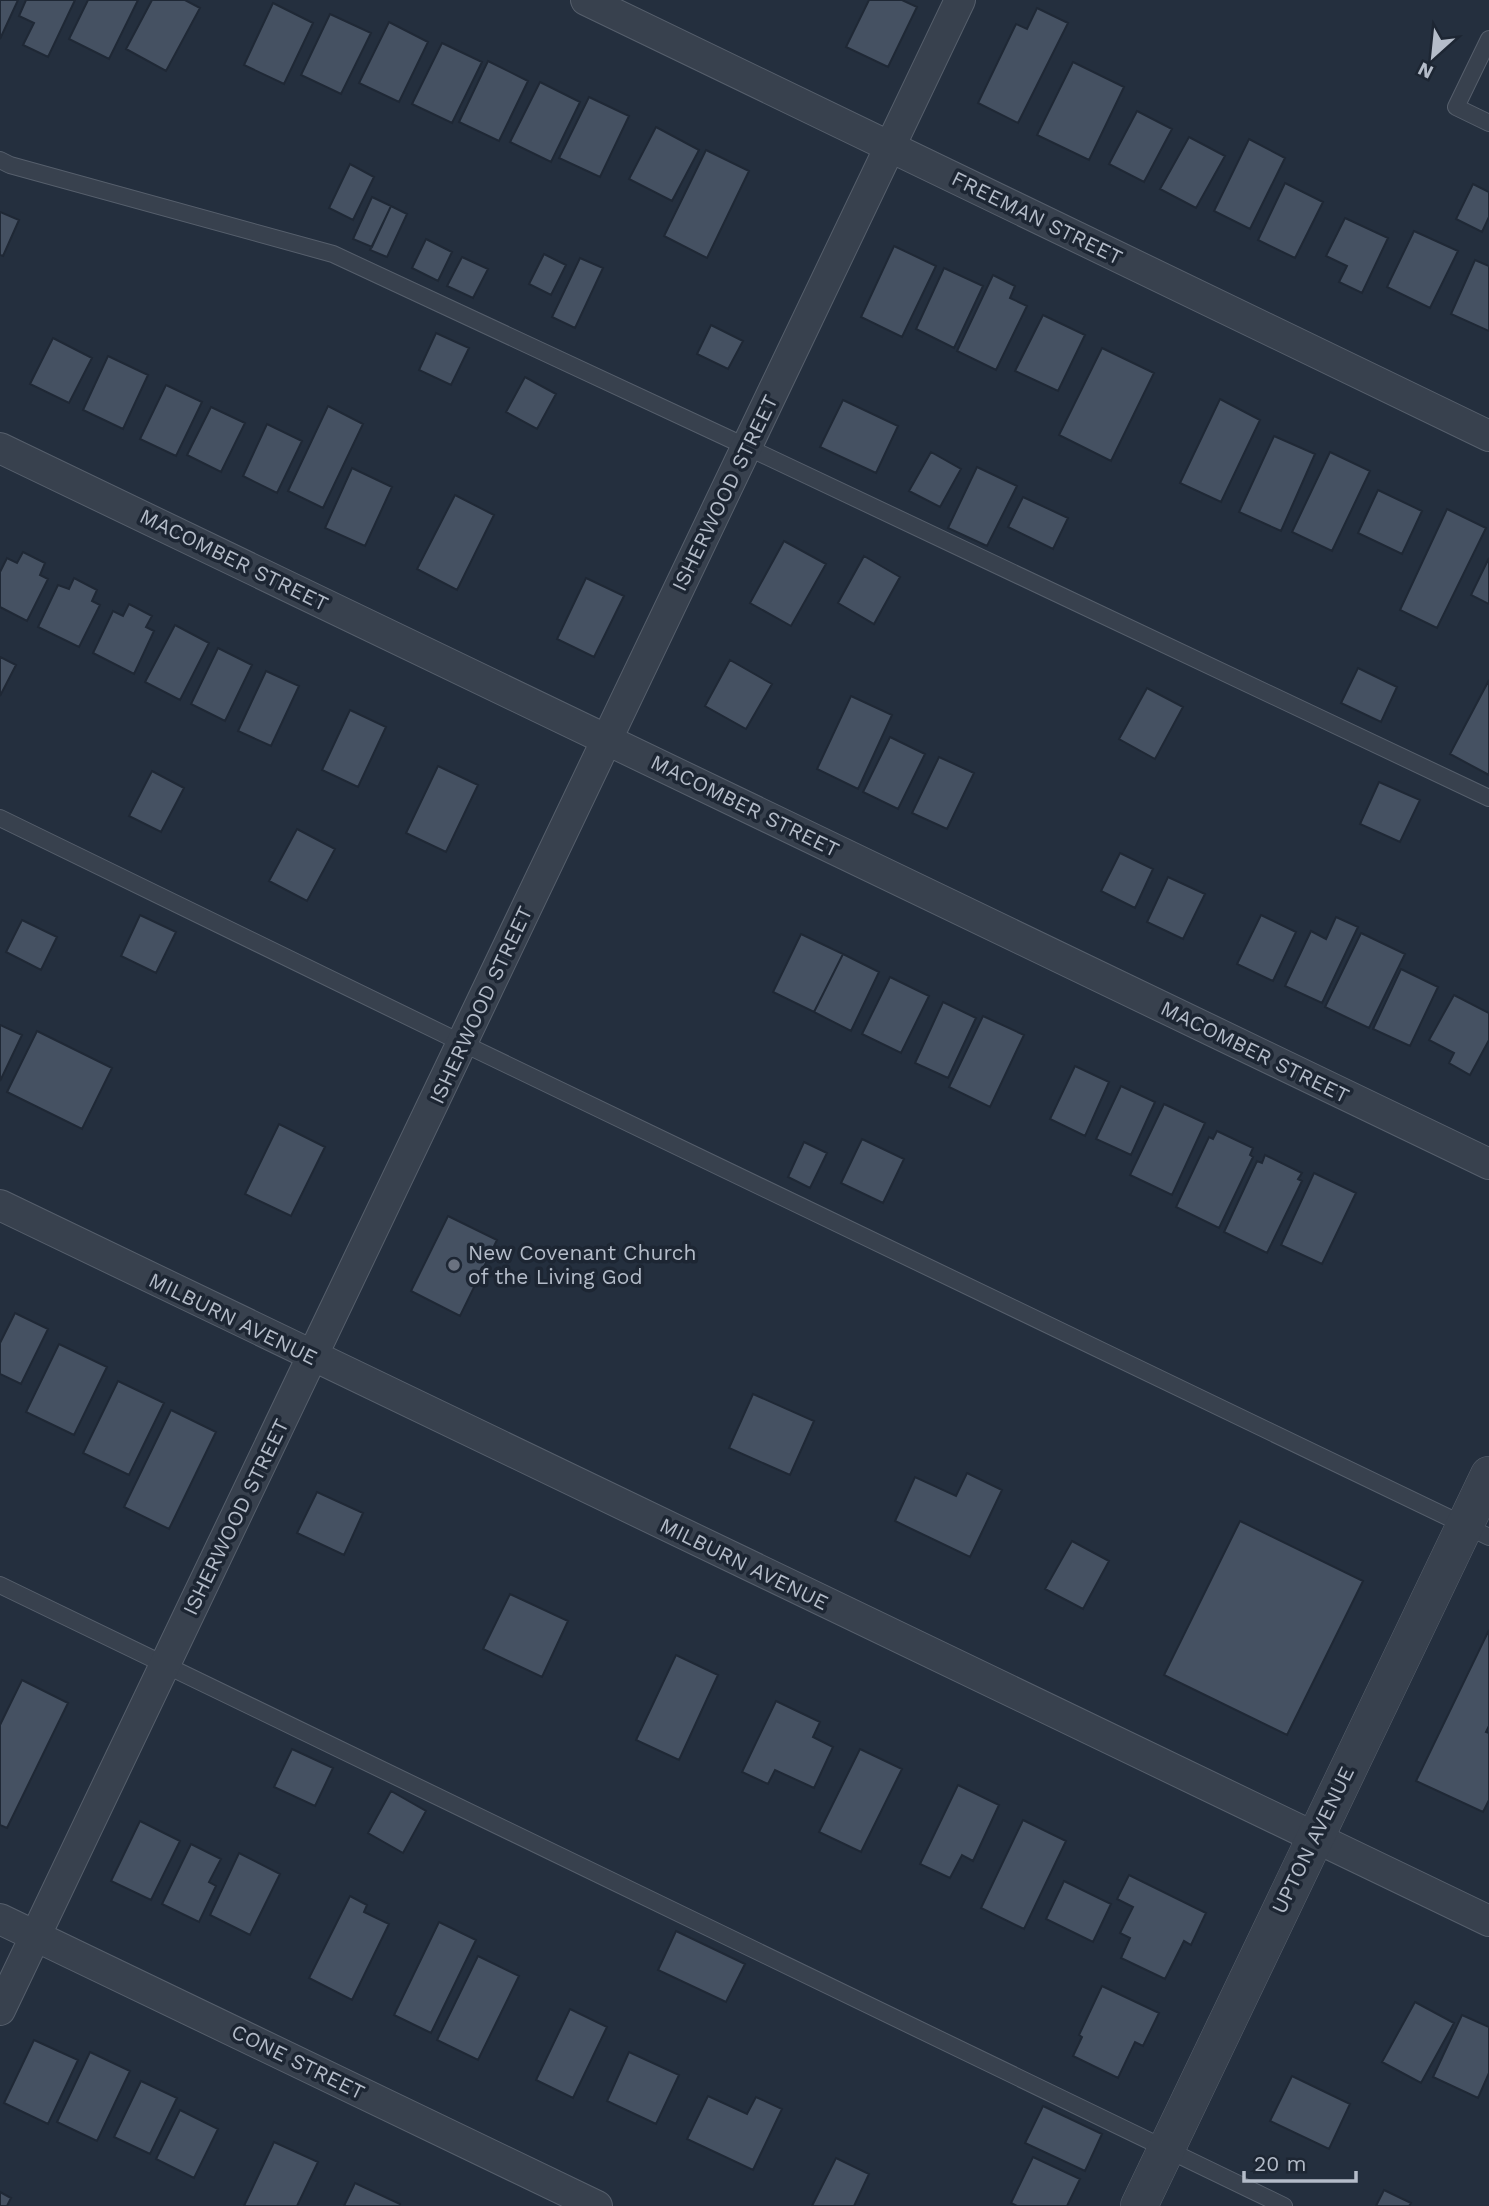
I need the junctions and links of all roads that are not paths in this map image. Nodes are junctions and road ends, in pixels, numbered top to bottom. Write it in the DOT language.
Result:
graph roads {
  1 [pos="586,0"];
  2 [pos="960,0"];
  3 [pos="1489,39"];
  4 [pos="1489,123"];
  5 [pos="890,147"];
  6 [pos="0,160"];
  7 [pos="1489,436"];
  8 [pos="747,447"];
  9 [pos="0,448"];
  10 [pos="607,740"];
  11 [pos="1489,798"];
  12 [pos="0,818"];
  13 [pos="463,1043"];
  14 [pos="1489,1164"];
  15 [pos="0,1206"];
  16 [pos="313,1357"];
  17 [pos="1489,1475"];
  18 [pos="1477,1531"];
  19 [pos="0,1586"];
  20 [pos="165,1665"];
  21 [pos="1315,1838"];
  22 [pos="0,1919"];
  23 [pos="1489,1921"];
  24 [pos="35,1936"];
  25 [pos="0,2010"];
  26 [pos="1166,2150"];
  27 [pos="597,2206"];
  28 [pos="1139,2206"];
  29 [pos="1284,2206"];
  1 -- 5 [label="street, FREEMAN STREET"];
  2 -- 5 [label="street, ISHERWOOD STREET"];
  3 -- 4 [label="lane"];
  5 -- 7 [label="street, FREEMAN STREET"];
  5 -- 8 [label="street, ISHERWOOD STREET"];
  6 -- 8 [label="lane"];
  8 -- 10 [label="street, ISHERWOOD STREET"];
  8 -- 11 [label="lane"];
  9 -- 10 [label="street, MACOMBER STREET"];
  10 -- 13 [label="street, ISHERWOOD STREET"];
  10 -- 14 [label="street, MACOMBER STREET"];
  12 -- 13 [label="lane"];
  13 -- 16 [label="street, ISHERWOOD STREET"];
  13 -- 18 [label="lane"];
  15 -- 16 [label="street, MILBURN AVENUE"];
  16 -- 20 [label="street, ISHERWOOD STREET"];
  16 -- 21 [label="street, MILBURN AVENUE"];
  17 -- 18 [label="street, UPTON AVENUE"];
  18 -- 21 [label="street, UPTON AVENUE"];
  19 -- 20 [label="lane"];
  20 -- 24 [label="street, ISHERWOOD STREET"];
  20 -- 26 [label="lane"];
  21 -- 23 [label="street, MILBURN AVENUE"];
  21 -- 26 [label="street, UPTON AVENUE"];
  22 -- 24 [label="street, CONE STREET"];
  24 -- 25 [label="street, ISHERWOOD STREET"];
  24 -- 27 [label="street, CONE STREET"];
  26 -- 28 [label="street, UPTON AVENUE"];
  26 -- 29 [label="lane"];
}
